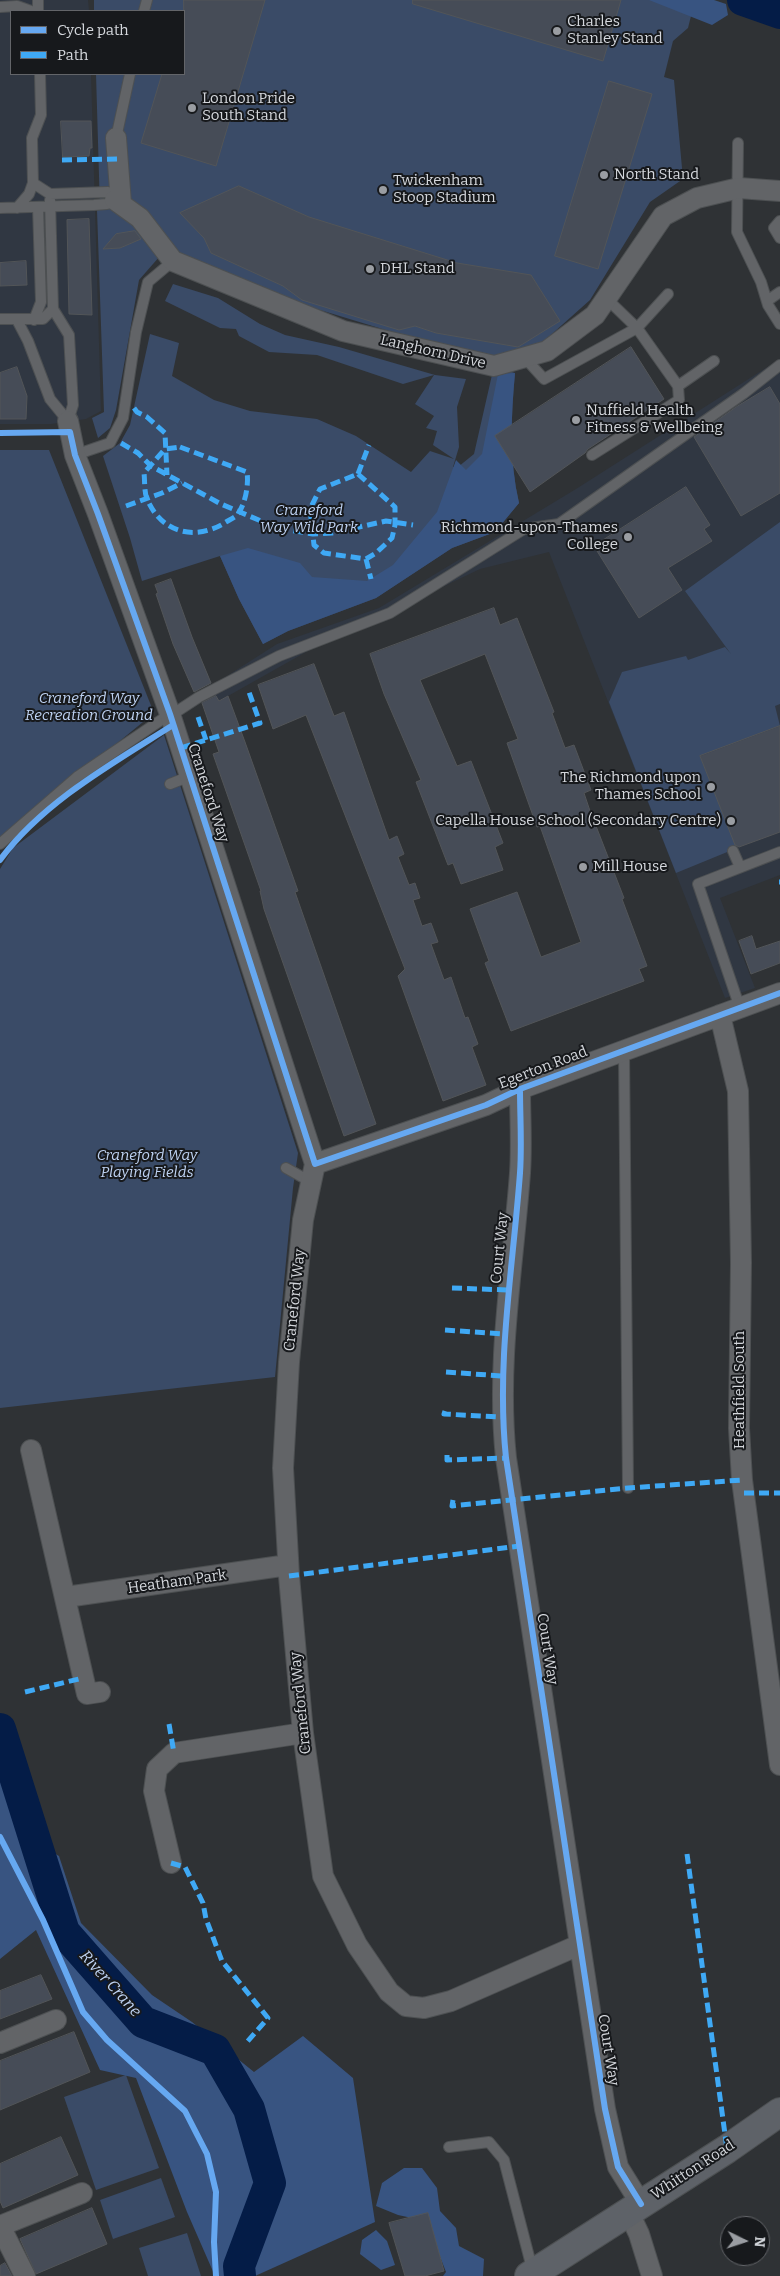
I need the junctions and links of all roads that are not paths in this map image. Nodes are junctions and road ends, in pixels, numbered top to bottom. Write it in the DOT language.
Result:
graph roads {
  1 [pos="0,7"];
  2 [pos="29,10"];
  3 [pos="40,75"];
  4 [pos="130,75"];
  5 [pos="116,138"];
  6 [pos="738,143"];
  7 [pos="33,183"];
  8 [pos="739,188"];
  9 [pos="780,191"];
  10 [pos="50,194"];
  11 [pos="118,202"];
  12 [pos="38,207"];
  13 [pos="50,207"];
  14 [pos="0,208"];
  15 [pos="17,208"];
  16 [pos="780,221"];
  17 [pos="780,238"];
  18 [pos="173,261"];
  19 [pos="780,292"];
  20 [pos="668,294"];
  21 [pos="607,299"];
  22 [pos="767,301"];
  23 [pos="53,309"];
  24 [pos="0,319"];
  25 [pos="17,320"];
  26 [pos="39,320"];
  27 [pos="780,324"];
  28 [pos="636,328"];
  29 [pos="525,358"];
  30 [pos="714,361"];
  31 [pos="780,365"];
  32 [pos="678,386"];
  33 [pos="68,421"];
  34 [pos="75,455"];
  35 [pos="592,455"];
  36 [pos="170,715"];
  37 [pos="190,776"];
  38 [pos="170,784"];
  39 [pos="0,844"];
  40 [pos="733,850"];
  41 [pos="780,852"];
  42 [pos="740,867"];
  43 [pos="780,993"];
  44 [pos="740,1008"];
  45 [pos="720,1015"];
  46 [pos="624,1050"];
  47 [pos="520,1089"];
  48 [pos="286,1168"];
  49 [pos="313,1173"];
  50 [pos="31,1450"];
  51 [pos="628,1488"];
  52 [pos="288,1565"];
  53 [pos="66,1597"];
  54 [pos="100,1692"];
  55 [pos="303,1733"];
  56 [pos="780,1765"];
  57 [pos="171,1863"];
  58 [pos="579,1945"];
  59 [pos="56,2020"];
  60 [pos="0,2043"];
  61 [pos="780,2112"];
  62 [pos="449,2147"];
  63 [pos="82,2193"];
  64 [pos="635,2208"];
  65 [pos="0,2226"];
  66 [pos="531,2274"];
  67 [pos="25,2276"];
  68 [pos="652,2276"];
  1 -- 2 [label="lane"];
  3 -- 7 [label="lane"];
  4 -- 5 [label="lane"];
  5 -- 11 [label="street"];
  6 -- 8 [label="lane"];
  7 -- 10 [label="lane"];
  7 -- 15 [label="lane"];
  8 -- 9 [label="street, Langhorn Drive"];
  8 -- 21 [label="street, Langhorn Drive"];
  8 -- 22 [label="lane"];
  10 -- 11 [label="lane"];
  10 -- 13 [label="lane"];
  11 -- 13 [label="lane"];
  11 -- 18 [label="street"];
  12 -- 13 [label="lane"];
  12 -- 15 [label="lane"];
  12 -- 26 [label="lane"];
  13 -- 23 [label="lane"];
  14 -- 15 [label="lane"];
  16 -- 17 [label="lane"];
  18 -- 29 [label="street, Langhorn Drive"];
  18 -- 34 [label="lane"];
  19 -- 22 [label="lane"];
  20 -- 28 [label="lane"];
  21 -- 28 [label="lane"];
  21 -- 29 [label="street, Langhorn Drive"];
  22 -- 27 [label="lane"];
  23 -- 26 [label="lane"];
  23 -- 33 [label="lane"];
  24 -- 25 [label="lane"];
  25 -- 26 [label="lane"];
  25 -- 33 [label="lane"];
  28 -- 29 [label="lane"];
  28 -- 32 [label="lane"];
  30 -- 32 [label="lane"];
  31 -- 36 [label="lane"];
  32 -- 35 [label="lane"];
  33 -- 34 [label="street, Craneford Way"];
  34 -- 36 [label="street, Craneford Way"];
  36 -- 37 [label="street, Craneford Way"];
  36 -- 39 [label="lane"];
  37 -- 38 [label="lane"];
  37 -- 49 [label="street, Craneford Way"];
  40 -- 42 [label="lane"];
  41 -- 42 [label="lane"];
  42 -- 44 [label="lane"];
  43 -- 44 [label="street, Egerton Road"];
  44 -- 45 [label="street, Egerton Road"];
  45 -- 46 [label="street, Egerton Road"];
  45 -- 56 [label="street, Heathfield South"];
  46 -- 47 [label="street, Egerton Road"];
  46 -- 51 [label="lane"];
  47 -- 49 [label="street, Egerton Road"];
  47 -- 58 [label="street, Court Way"];
  48 -- 49 [label="lane"];
  49 -- 52 [label="street, Craneford Way"];
  50 -- 53 [label="street"];
  52 -- 53 [label="street, Heatham Park"];
  52 -- 55 [label="street, Craneford Way"];
  53 -- 54 [label="street"];
  55 -- 57 [label="street"];
  55 -- 58 [label="street, Craneford Way"];
  58 -- 64 [label="street, Court Way"];
  59 -- 60 [label="street"];
  61 -- 64 [label="main road, Whitton Road"];
  62 -- 66 [label="lane"];
  63 -- 65 [label="street"];
  64 -- 66 [label="main road, Whitton Road"];
  64 -- 68 [label="street, Court Way"];
  65 -- 67 [label="street"];
}
